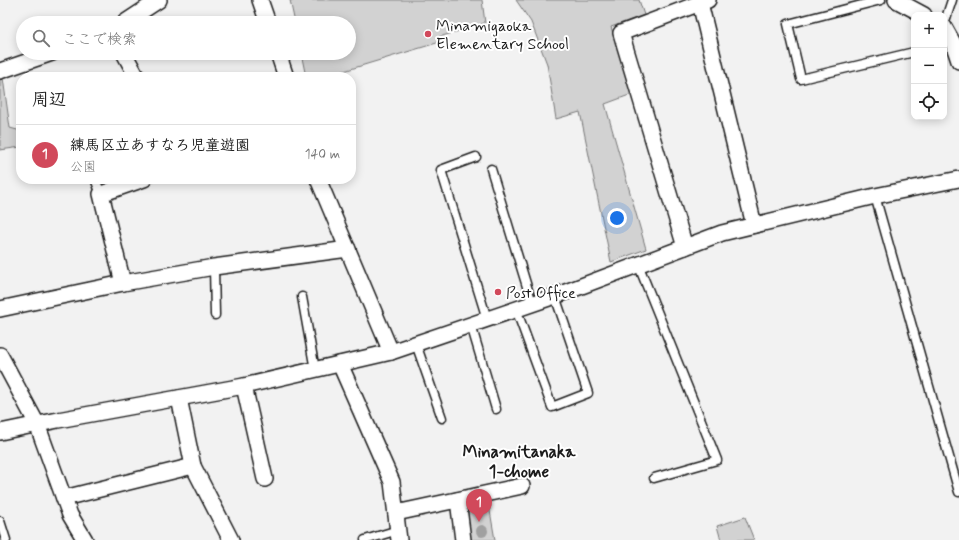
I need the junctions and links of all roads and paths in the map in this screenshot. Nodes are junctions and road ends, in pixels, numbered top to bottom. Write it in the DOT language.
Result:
graph roads {
  1 [pos="159,0"];
  2 [pos="260,0"];
  3 [pos="881,0"];
  4 [pos="896,0"];
  5 [pos="952,0"];
  6 [pos="704,1"];
  7 [pos="918,12"];
  8 [pos="135,16"];
  9 [pos="266,16"];
  10 [pos="949,34"];
  11 [pos="911,53"];
  12 [pos="32,60"];
  13 [pos="128,60"];
  14 [pos="280,60"];
  15 [pos="959,61"];
  16 [pos="0,71"];
  17 [pos="134,72"];
  18 [pos="284,72"];
  19 [pos="476,157"];
  20 [pos="491,168"];
  21 [pos="959,179"];
  22 [pos="98,184"];
  23 [pos="130,184"];
  24 [pos="320,184"];
  25 [pos="101,194"];
  26 [pos="875,196"];
  27 [pos="754,225"];
  28 [pos="685,247"];
  29 [pos="348,249"];
  30 [pos="638,264"];
  31 [pos="214,267"];
  32 [pos="123,283"];
  33 [pos="555,296"];
  34 [pos="302,297"];
  35 [pos="532,303"];
  36 [pos="0,309"];
  37 [pos="516,309"];
  38 [pos="215,315"];
  39 [pos="487,319"];
  40 [pos="471,324"];
  41 [pos="416,344"];
  42 [pos="391,352"];
  43 [pos="0,355"];
  44 [pos="340,364"];
  45 [pos="315,370"];
  46 [pos="244,386"];
  47 [pos="180,398"];
  48 [pos="496,409"];
  49 [pos="442,418"];
  50 [pos="37,424"];
  51 [pos="0,432"];
  52 [pos="193,466"];
  53 [pos="654,478"];
  54 [pos="265,479"];
  55 [pos="522,486"];
  56 [pos="959,492"];
  57 [pos="64,498"];
  58 [pos="458,500"];
  59 [pos="396,513"];
  60 [pos="0,521"];
  61 [pos="399,535"];
  62 [pos="6,540"];
  63 [pos="85,540"];
  64 [pos="231,540"];
  65 [pos="365,540"];
  66 [pos="463,540"];
  1 -- 8 [label="street"];
  2 -- 9 [label="street"];
  3 -- 11 [label="lane"];
  4 -- 7 [label="street"];
  5 -- 10 [label="lane"];
  6 -- 27 [label="street"];
  6 -- 28 [label="street"];
  10 -- 15 [label="street"];
  12 -- 16 [label="street"];
  13 -- 17 [label="street"];
  14 -- 18 [label="street"];
  19 -- 39 [label="lane"];
  20 -- 35 [label="lane"];
  21 -- 26 [label="street"];
  22 -- 25 [label="lane"];
  23 -- 25 [label="street"];
  24 -- 29 [label="street"];
  25 -- 32 [label="street"];
  26 -- 27 [label="street"];
  26 -- 56 [label="lane"];
  27 -- 28 [label="street"];
  28 -- 30 [label="street"];
  29 -- 31 [label="street"];
  29 -- 42 [label="street"];
  30 -- 33 [label="street"];
  30 -- 53 [label="lane"];
  31 -- 32 [label="street"];
  31 -- 38 [label="lane"];
  32 -- 36 [label="street"];
  33 -- 35 [label="street"];
  33 -- 37 [label="lane"];
  34 -- 45 [label="lane"];
  35 -- 37 [label="street"];
  37 -- 39 [label="street"];
  39 -- 40 [label="street"];
  40 -- 41 [label="street"];
  40 -- 48 [label="lane"];
  41 -- 42 [label="street"];
  41 -- 49 [label="lane"];
  42 -- 44 [label="street"];
  43 -- 50 [label="street"];
  44 -- 45 [label="street"];
  44 -- 59 [label="street"];
  45 -- 46 [label="street"];
  46 -- 47 [label="street"];
  46 -- 54 [label="street"];
  47 -- 50 [label="street"];
  47 -- 52 [label="street"];
  50 -- 51 [label="street"];
  50 -- 57 [label="street"];
  52 -- 57 [label="street"];
  52 -- 64 [label="street"];
  55 -- 58 [label="street"];
  57 -- 63 [label="street"];
  58 -- 59 [label="street"];
  58 -- 66 [label="street"];
  59 -- 61 [label="street"];
  60 -- 62 [label="lane"];
  61 -- 65 [label="lane"];
}
